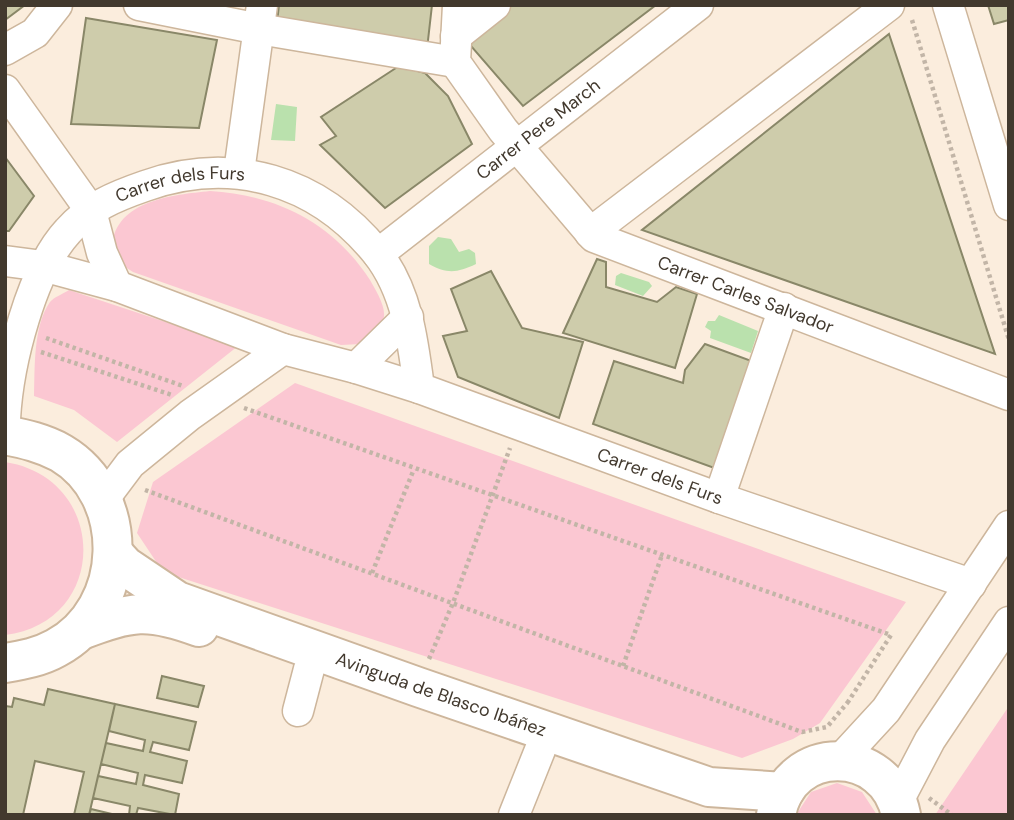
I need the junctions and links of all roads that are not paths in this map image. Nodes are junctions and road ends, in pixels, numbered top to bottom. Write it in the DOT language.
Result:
graph roads {
  1 [pos="57,5"];
  2 [pos="139,5"];
  3 [pos="458,5"];
  4 [pos="495,5"];
  5 [pos="698,5"];
  6 [pos="948,5"];
  7 [pos="900,12"];
  8 [pos="260,17"];
  9 [pos="456,49"];
  10 [pos="5,50"];
  11 [pos="5,90"];
  12 [pos="516,146"];
  13 [pos="239,172"];
  14 [pos="1009,205"];
  15 [pos="91,211"];
  16 [pos="590,233"];
  17 [pos="378,254"];
  18 [pos="5,261"];
  19 [pos="43,266"];
  20 [pos="117,286"];
  21 [pos="783,308"];
  22 [pos="408,317"];
  23 [pos="283,349"];
  24 [pos="356,368"];
  25 [pos="419,388"];
  26 [pos="1009,395"];
  27 [pos="5,419"];
  28 [pos="5,435"];
  29 [pos="110,490"];
  30 [pos="719,498"];
  31 [pos="1009,526"];
  32 [pos="114,554"];
  33 [pos="971,584"];
  34 [pos="1009,622"];
  35 [pos="81,630"];
  36 [pos="1000,653"];
  37 [pos="5,663"];
  38 [pos="309,669"];
  39 [pos="298,712"];
  40 [pos="540,750"];
  41 [pos="840,760"];
  42 [pos="780,803"];
  43 [pos="900,808"];
  44 [pos="514,815"];
  45 [pos="724,815"];
  1 -- 10 [label="street"];
  2 -- 8 [label="street"];
  3 -- 9 [label="street"];
  4 -- 9 [label="street"];
  5 -- 12 [label="street, Carrer Pere March"];
  6 -- 14 [label="street"];
  7 -- 16 [label="street"];
  8 -- 9 [label="street"];
  8 -- 13 [label="street"];
  9 -- 12 [label="street, Carrer Carles Salvador"];
  11 -- 15 [label="street"];
  12 -- 16 [label="street, Carrer Carles Salvador"];
  12 -- 17 [label="street, Carrer Pere March"];
  13 -- 15 [label="street, Carrer dels Furs"];
  13 -- 17 [label="street, Carrer dels Furs"];
  15 -- 19 [label="street, Carrer dels Furs"];
  15 -- 20 [label="street"];
  16 -- 21 [label="street, Carrer Carles Salvador"];
  17 -- 22 [label="street, Carrer dels Furs"];
  18 -- 19 [label="street"];
  19 -- 20 [label="street"];
  19 -- 27 [label="street, Carrer dels Furs"];
  20 -- 23 [label="street"];
  21 -- 26 [label="street, Carrer Carles Salvador"];
  21 -- 30 [label="street"];
  22 -- 24 [label="street"];
  22 -- 25 [label="street, Carrer dels Furs"];
  23 -- 24 [label="street"];
  23 -- 29 [label="street"];
  24 -- 25 [label="street"];
  25 -- 30 [label="street, Carrer dels Furs"];
  28 -- 29 [label="main road"];
  29 -- 32 [label="main road"];
  30 -- 33 [label="street, Carrer dels Furs"];
  31 -- 33 [label="street"];
  32 -- 35 [label="main road"];
  32 -- 42 [label="main road, Avinguda de Blasco Ibáñez"];
  33 -- 41 [label="street"];
  34 -- 36 [label="street"];
  35 -- 37 [label="main road"];
  35 -- 38 [label="main road, Avinguda de Blasco Ibáñez"];
  36 -- 43 [label="street"];
  38 -- 39 [label="street"];
  38 -- 40 [label="main road, Avinguda de Blasco Ibáñez"];
  40 -- 44 [label="street"];
  40 -- 45 [label="main road, Avinguda de Blasco Ibáñez"];
  41 -- 42 [label="main road"];
  41 -- 43 [label="main road"];
}
